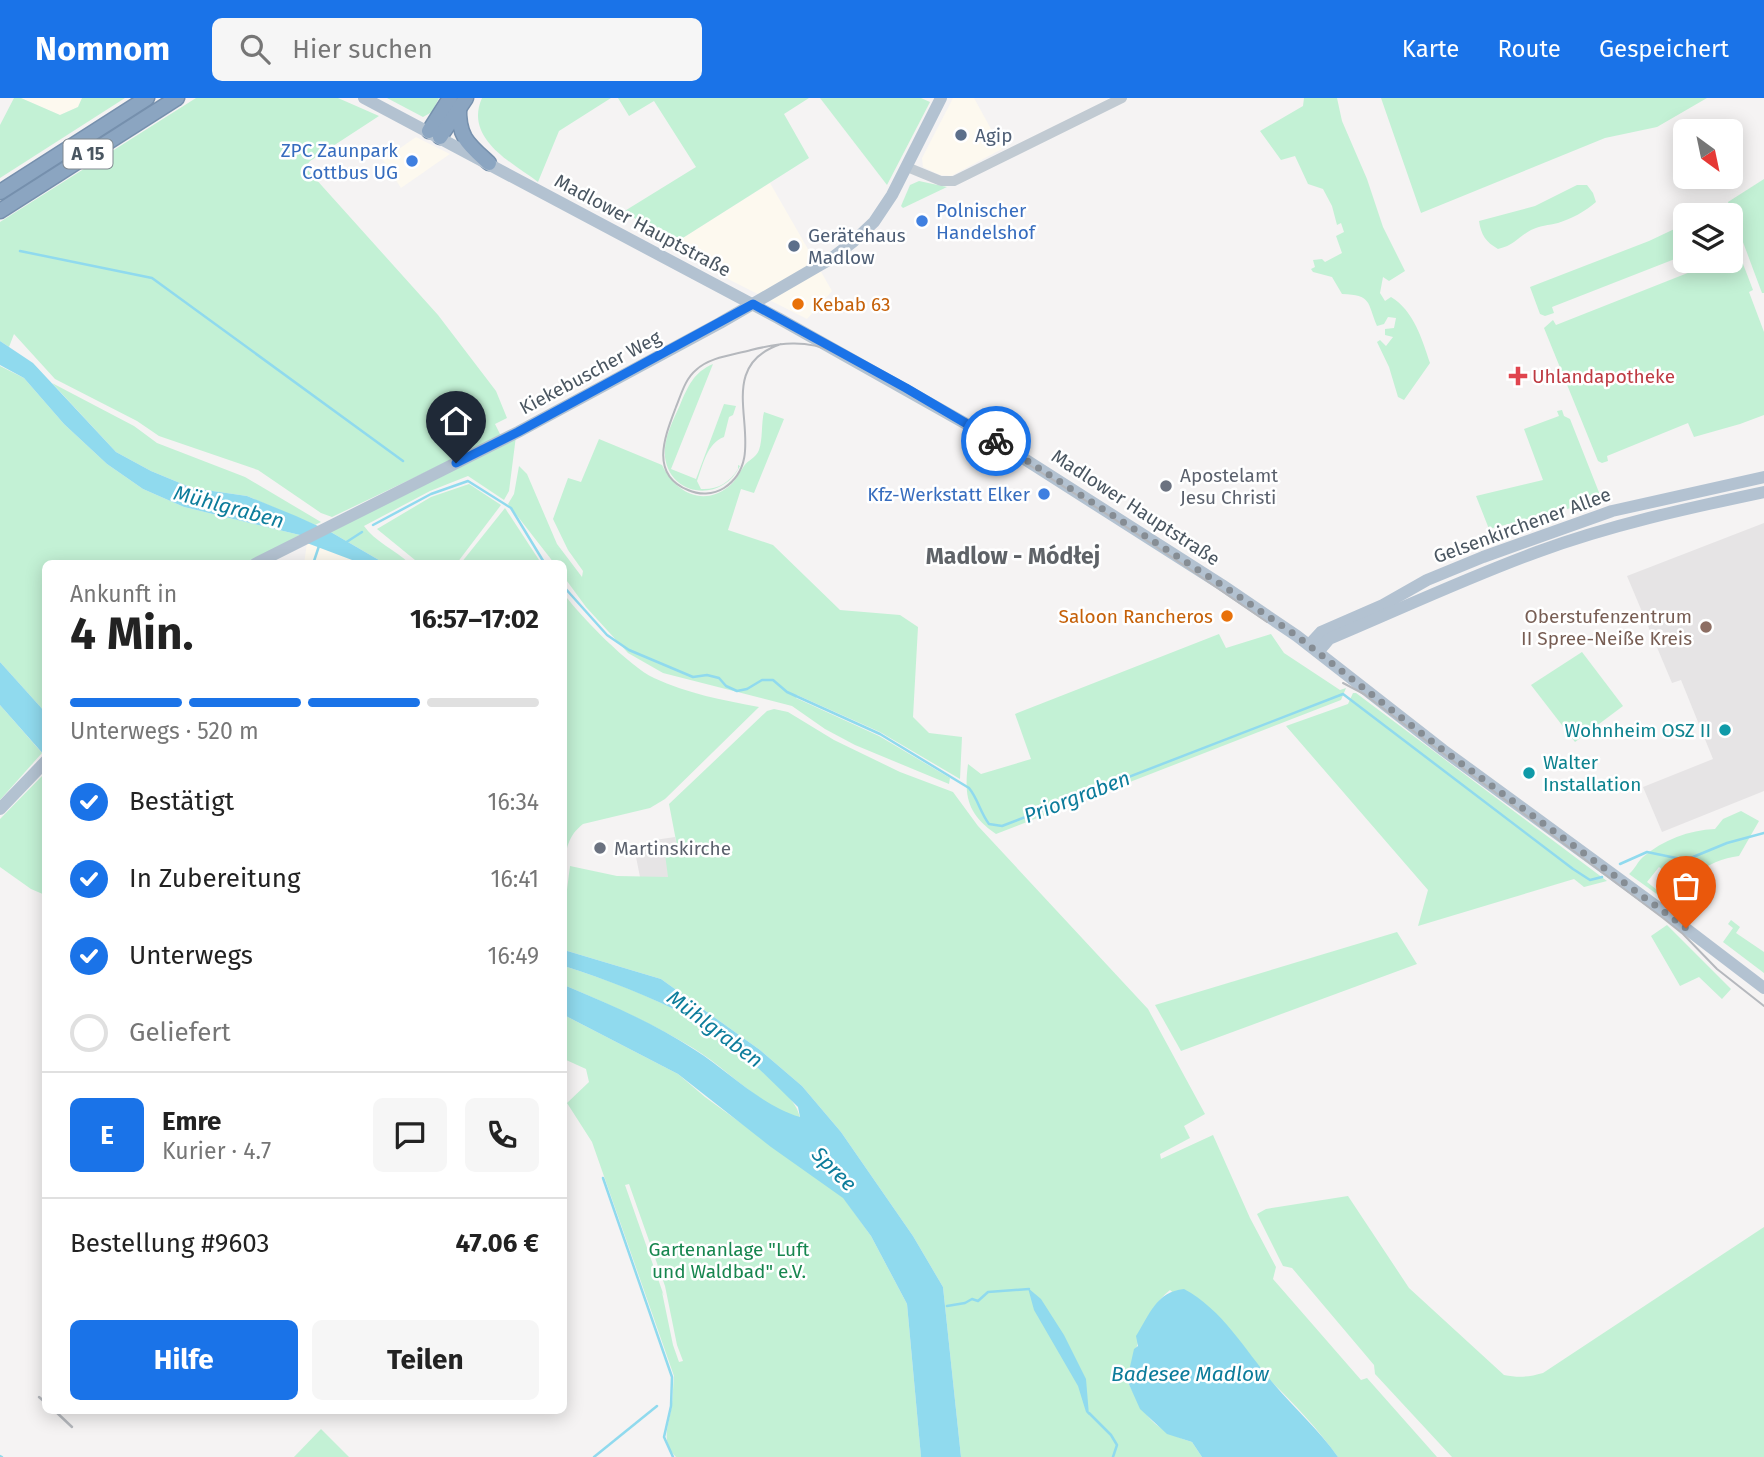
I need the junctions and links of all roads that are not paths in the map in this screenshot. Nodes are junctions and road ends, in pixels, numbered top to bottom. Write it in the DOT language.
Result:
graph roads {
  1 [pos="147,98"];
  2 [pos="177,98"];
  3 [pos="364,98"];
  4 [pos="941,98"];
  5 [pos="1122,98"];
  6 [pos="458,101"];
  7 [pos="434,134"];
  8 [pos="489,163"];
  9 [pos="906,167"];
  10 [pos="0,192"];
  11 [pos="0,211"];
  12 [pos="753,304"];
  13 [pos="1764,477"];
  14 [pos="1764,492"];
  15 [pos="262,560"];
  16 [pos="1313,649"];
  17 [pos="42,765"];
  18 [pos="0,808"];
  19 [pos="1764,988"];
  1 -- 10 [label="highway, A 15"];
  2 -- 11 [label="highway, A 15"];
  3 -- 7 [label="main road, Madlower Hauptstraße"];
  4 -- 9 [label="main road, Kiekebuscher Weg"];
  5 -- 9 [label="street"];
  6 -- 7 [label="highway"];
  6 -- 8 [label="highway"];
  7 -- 8 [label="main road, Madlower Hauptstraße"];
  8 -- 12 [label="main road, Madlower Hauptstraße"];
  9 -- 12 [label="main road, Kiekebuscher Weg"];
  12 -- 15 [label="main road, Kiekebuscher Weg"];
  12 -- 16 [label="main road, Madlower Hauptstraße"];
  13 -- 16 [label="main road, Gelsenkirchener Allee"];
  14 -- 16 [label="main road, Gelsenkirchener Allee"];
  16 -- 19 [label="main road, Madlower Hauptstraße"];
  17 -- 18 [label="main road"];
}
